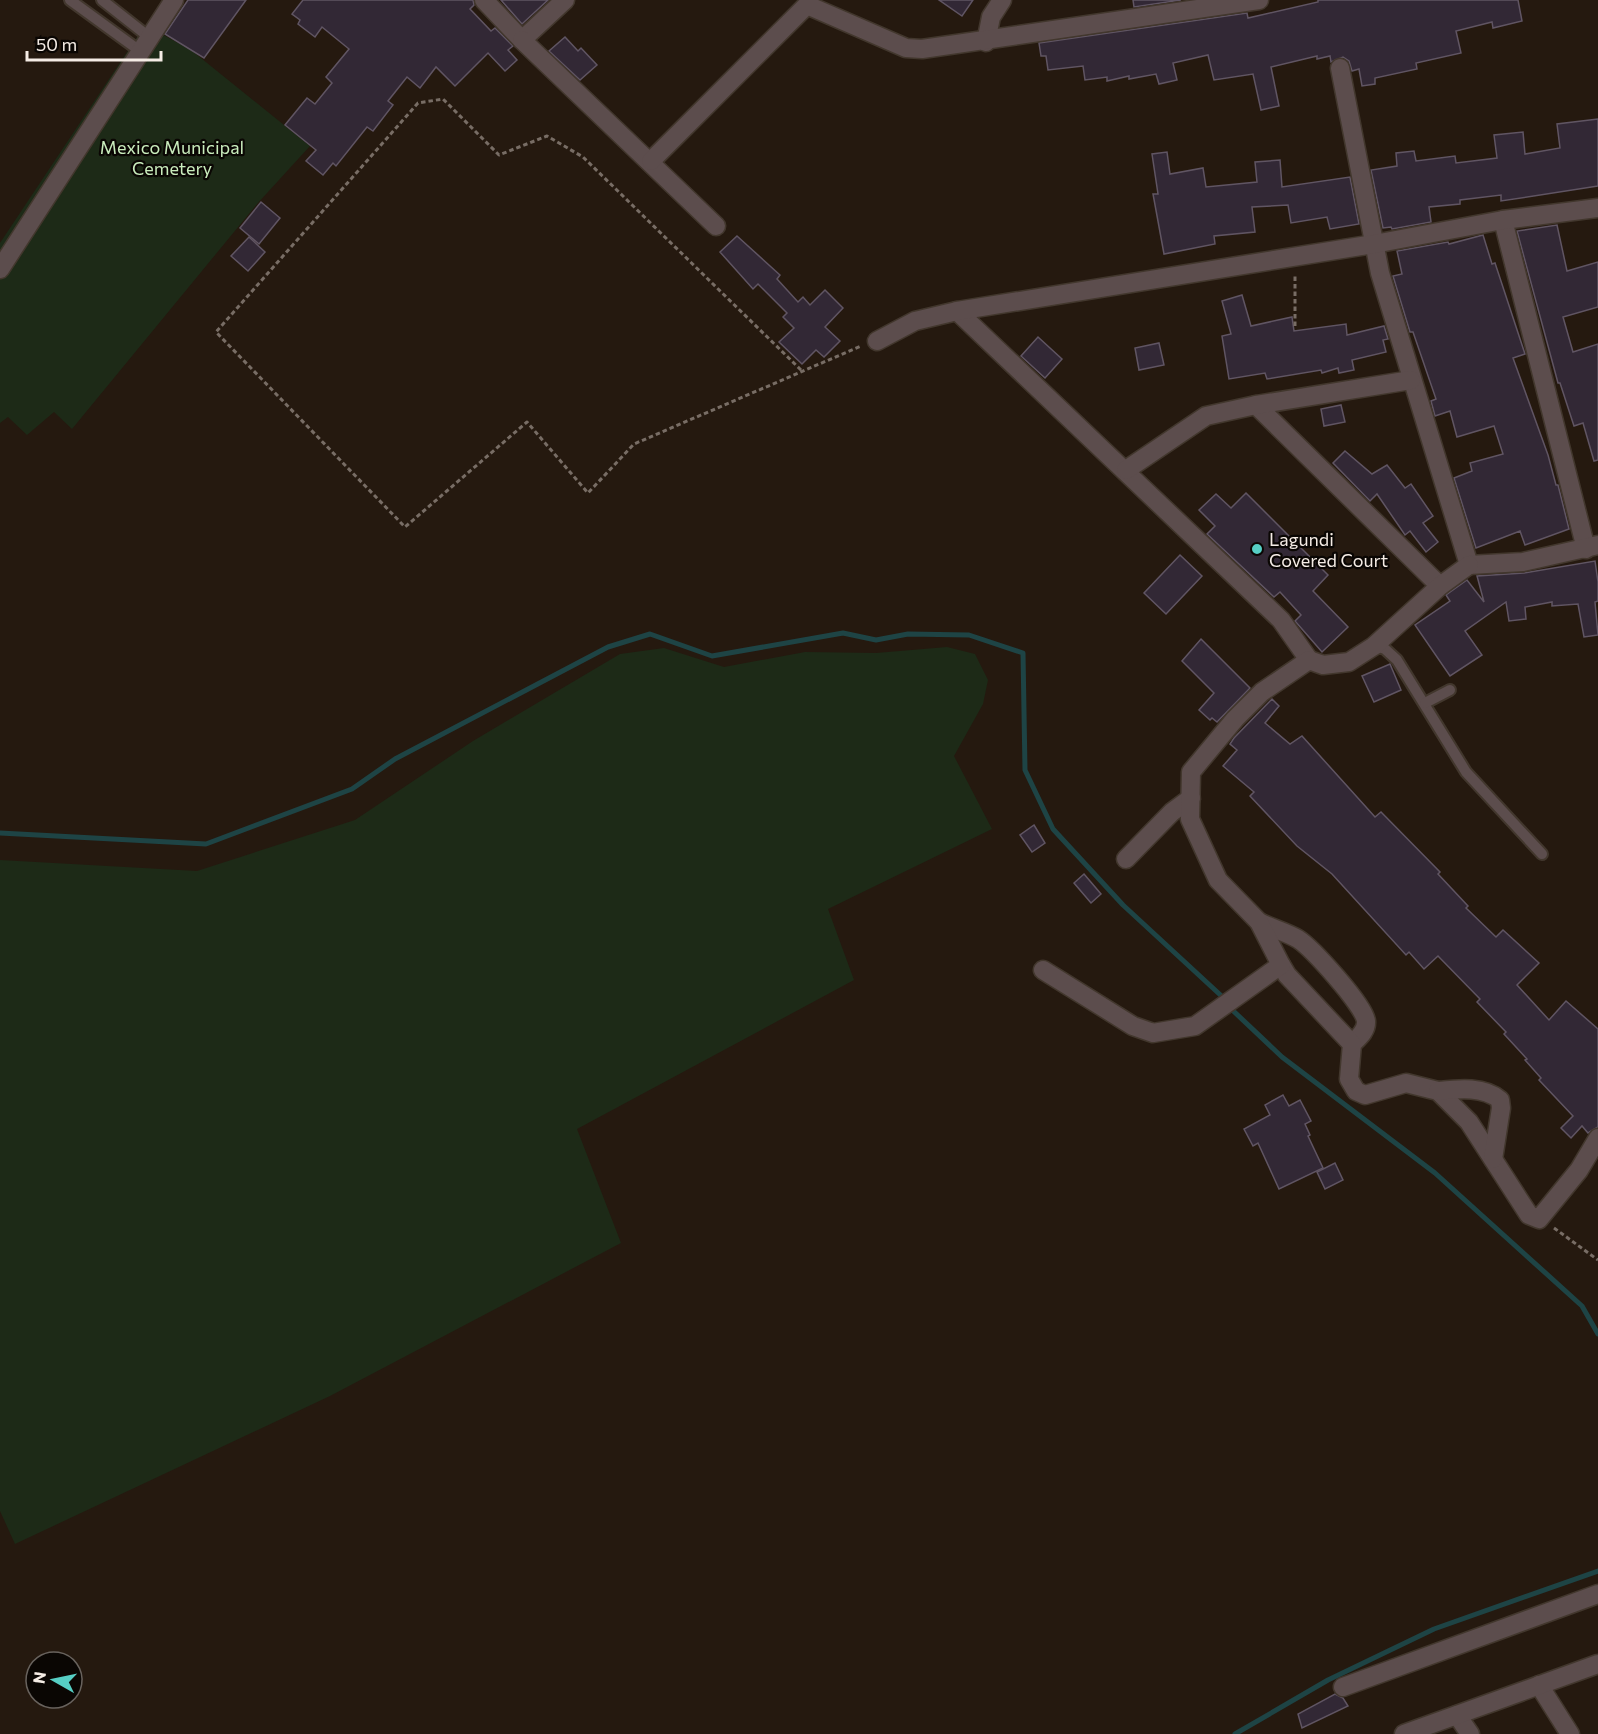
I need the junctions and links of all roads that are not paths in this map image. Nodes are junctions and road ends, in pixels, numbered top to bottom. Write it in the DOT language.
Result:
graph roads {
  1 [pos="70,0"];
  2 [pos="102,0"];
  3 [pos="174,0"];
  4 [pos="484,0"];
  5 [pos="565,0"];
  6 [pos="1002,0"];
  7 [pos="1259,0"];
  8 [pos="808,2"];
  9 [pos="522,40"];
  10 [pos="986,42"];
  11 [pos="145,44"];
  12 [pos="1340,68"];
  13 [pos="651,161"];
  14 [pos="1598,208"];
  15 [pos="1503,220"];
  16 [pos="716,226"];
  17 [pos="1374,244"];
  18 [pos="0,269"];
  19 [pos="957,311"];
  20 [pos="877,341"];
  21 [pos="1411,380"];
  22 [pos="1256,405"];
  23 [pos="1126,470"];
  24 [pos="1592,547"];
  25 [pos="1469,565"];
  26 [pos="1440,586"];
  27 [pos="1374,646"];
  28 [pos="1309,660"];
  29 [pos="1450,690"];
  30 [pos="1425,703"];
  31 [pos="1191,798"];
  32 [pos="1542,854"];
  33 [pos="1126,859"];
  34 [pos="1259,922"];
  35 [pos="1281,965"];
  36 [pos="1043,970"];
  37 [pos="1352,1044"];
  38 [pos="1438,1091"];
  39 [pos="1598,1138"];
  40 [pos="1493,1159"];
  41 [pos="1598,1594"];
  42 [pos="1598,1664"];
  43 [pos="1539,1685"];
  44 [pos="1343,1687"];
  45 [pos="1457,1715"];
  46 [pos="1404,1734"];
  47 [pos="1470,1734"];
  48 [pos="1570,1734"];
  1 -- 11 [label="lane"];
  2 -- 11 [label="lane"];
  3 -- 11 [label="street"];
  4 -- 9 [label="street"];
  5 -- 9 [label="street"];
  6 -- 10 [label="street"];
  7 -- 10 [label="street"];
  8 -- 10 [label="street"];
  8 -- 13 [label="street"];
  9 -- 13 [label="street"];
  11 -- 18 [label="street"];
  12 -- 17 [label="street"];
  13 -- 16 [label="street"];
  14 -- 15 [label="street"];
  15 -- 17 [label="street"];
  15 -- 24 [label="street"];
  17 -- 19 [label="street"];
  17 -- 21 [label="street"];
  19 -- 20 [label="street"];
  19 -- 23 [label="street"];
  21 -- 22 [label="street"];
  21 -- 25 [label="street"];
  22 -- 23 [label="street"];
  22 -- 26 [label="street"];
  23 -- 28 [label="street"];
  24 -- 25 [label="street"];
  25 -- 26 [label="street"];
  26 -- 27 [label="street"];
  27 -- 28 [label="street"];
  27 -- 30 [label="lane"];
  28 -- 31 [label="street"];
  29 -- 30 [label="lane"];
  30 -- 32 [label="lane"];
  31 -- 33 [label="street"];
  31 -- 34 [label="street"];
  34 -- 35 [label="street"];
  34 -- 37 [label="street"];
  35 -- 36 [label="street"];
  35 -- 37 [label="street"];
  37 -- 38 [label="street"];
  38 -- 40 [label="street"];
  38 -- 40 [label="street"];
  39 -- 40 [label="street"];
  41 -- 44 [label="street"];
  42 -- 43 [label="street"];
  43 -- 45 [label="street"];
  43 -- 48 [label="street"];
  45 -- 46 [label="street"];
  45 -- 47 [label="street"];
}
